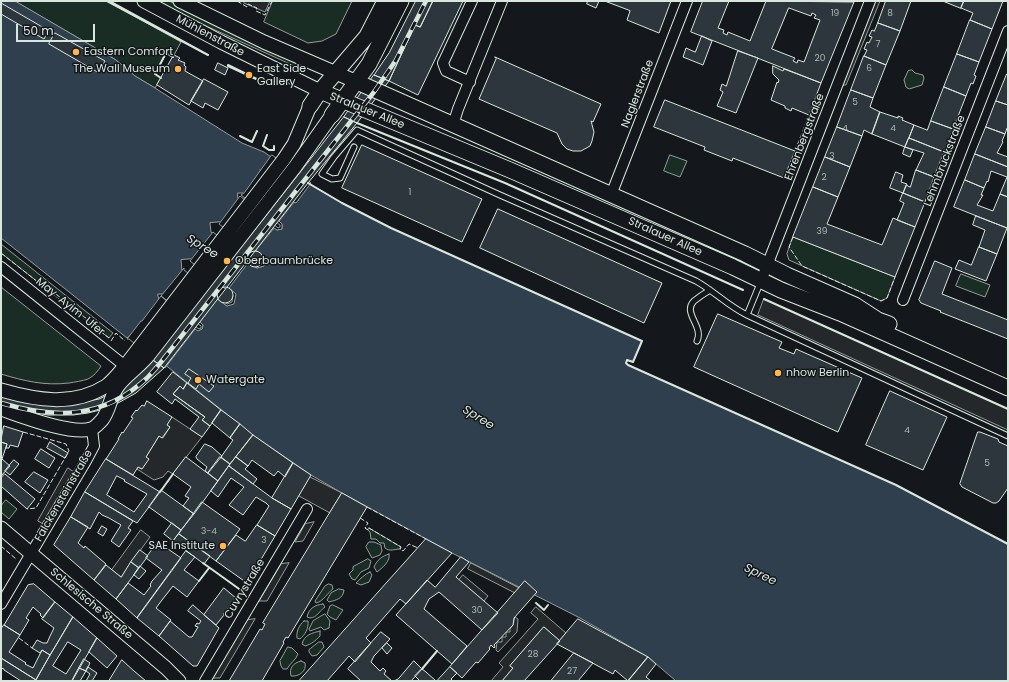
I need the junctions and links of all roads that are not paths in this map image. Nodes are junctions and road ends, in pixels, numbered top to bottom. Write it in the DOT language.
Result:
graph roads {
  1 [pos="144,1"];
  2 [pos="180,1"];
  3 [pos="385,1"];
  4 [pos="401,1"];
  5 [pos="472,1"];
  6 [pos="502,1"];
  7 [pos="687,1"];
  8 [pos="870,1"];
  9 [pos="1008,30"];
  10 [pos="336,72"];
  11 [pos="357,82"];
  12 [pos="470,82"];
  13 [pos="320,91"];
  14 [pos="342,101"];
  15 [pos="310,106"];
  16 [pos="332,115"];
  17 [pos="453,125"];
  18 [pos="354,146"];
  19 [pos="289,163"];
  20 [pos="611,195"];
  21 [pos="767,265"];
  22 [pos="1,267"];
  23 [pos="761,281"];
  24 [pos="710,290"];
  25 [pos="903,300"];
  26 [pos="746,316"];
  27 [pos="697,340"];
  28 [pos="130,368"];
  29 [pos="1008,377"];
  30 [pos="1008,388"];
  31 [pos="1,390"];
  32 [pos="1,409"];
  33 [pos="92,429"];
  34 [pos="1008,436"];
  35 [pos="307,509"];
  36 [pos="1,528"];
  37 [pos="30,553"];
  38 [pos="1,604"];
  39 [pos="179,681"];
  40 [pos="204,681"];
  1 -- 13 [label="main road, Mühlenstraße"];
  2 -- 10 [label="main road, Mühlenstraße"];
  3 -- 10 [label="main road"];
  4 -- 11 [label="main road"];
  5 -- 12 [label="street"];
  6 -- 12 [label="street"];
  7 -- 20 [label="street, Naglerstraße"];
  8 -- 21 [label="street, Ehrenbergstraße"];
  9 -- 25 [label="street, Lehmbruckstraße"];
  10 -- 11 [label="main road, Mühlenstraße"];
  10 -- 13 [label="main road"];
  11 -- 14 [label="main road"];
  11 -- 17 [label="main road, Stralauer Allee"];
  12 -- 17 [label="street"];
  13 -- 14 [label="main road, Stralauer Allee"];
  13 -- 15 [label="main road"];
  14 -- 16 [label="main road"];
  14 -- 23 [label="main road, Stralauer Allee"];
  15 -- 19 [label="main road"];
  16 -- 19 [label="main road"];
  17 -- 20 [label="main road, Stralauer Allee"];
  18 -- 24 [label="lane"];
  19 -- 28 [label="main road"];
  20 -- 21 [label="main road, Stralauer Allee"];
  21 -- 23 [label="street, Ehrenbergstraße"];
  21 -- 29 [label="main road, Stralauer Allee"];
  22 -- 28 [label="street, May-Ayim-Ufer"];
  23 -- 26 [label="lane"];
  23 -- 30 [label="main road, Stralauer Allee"];
  24 -- 26 [label="lane"];
  24 -- 27 [label="lane"];
  26 -- 34 [label="lane"];
  28 -- 31 [label="main road"];
  28 -- 33 [label="main road"];
  32 -- 33 [label="main road"];
  33 -- 37 [label="street, Falckensteinstraße"];
  35 -- 40 [label="street, Cuvrystraße"];
  36 -- 37 [label="main road, Schlesische Straße"];
  37 -- 38 [label="street, Falckensteinstraße"];
  37 -- 39 [label="main road, Schlesische Straße"];
}
